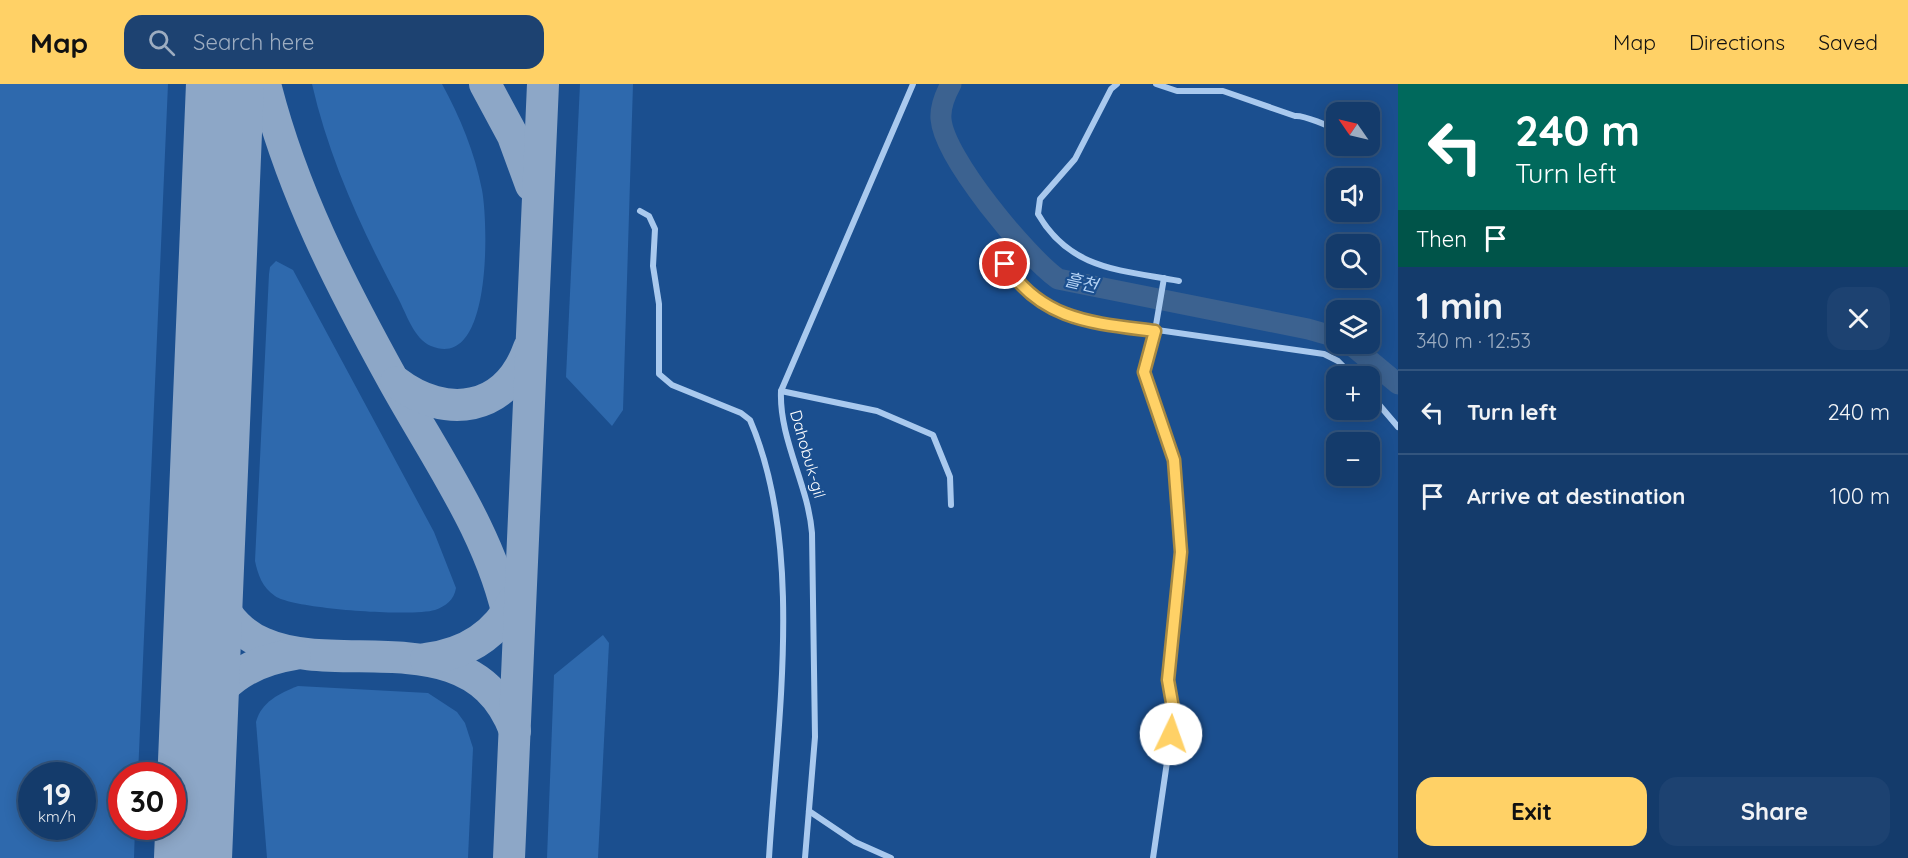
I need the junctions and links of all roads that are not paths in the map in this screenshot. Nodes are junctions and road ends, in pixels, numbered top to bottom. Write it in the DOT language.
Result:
graph roads {
  1 [pos="913,84"];
  2 [pos="1117,84"];
  3 [pos="1156,84"];
  4 [pos="1213,87"];
  5 [pos="1326,125"];
  6 [pos="640,211"];
  7 [pos="1005,264"];
  8 [pos="1164,278"];
  9 [pos="1179,281"];
  10 [pos="1155,331"];
  11 [pos="1343,366"];
  12 [pos="781,391"];
  13 [pos="1380,406"];
  14 [pos="1398,427"];
  15 [pos="951,505"];
  16 [pos="809,811"];
  17 [pos="769,858"];
  18 [pos="805,858"];
  19 [pos="891,858"];
  20 [pos="1153,858"];
  1 -- 12 [label="street, Dahobuk-gil"];
  2 -- 8 [label="street"];
  3 -- 4 [label="street"];
  4 -- 5 [label="street"];
  6 -- 17 [label="street"];
  7 -- 10 [label="street"];
  8 -- 9 [label="street"];
  8 -- 10 [label="street"];
  10 -- 11 [label="street"];
  10 -- 20 [label="street"];
  12 -- 15 [label="street"];
  12 -- 16 [label="street, Dahobuk-gil"];
  13 -- 14 [label="street"];
  16 -- 18 [label="street, Dahobuk-gil"];
  16 -- 19 [label="street"];
}
